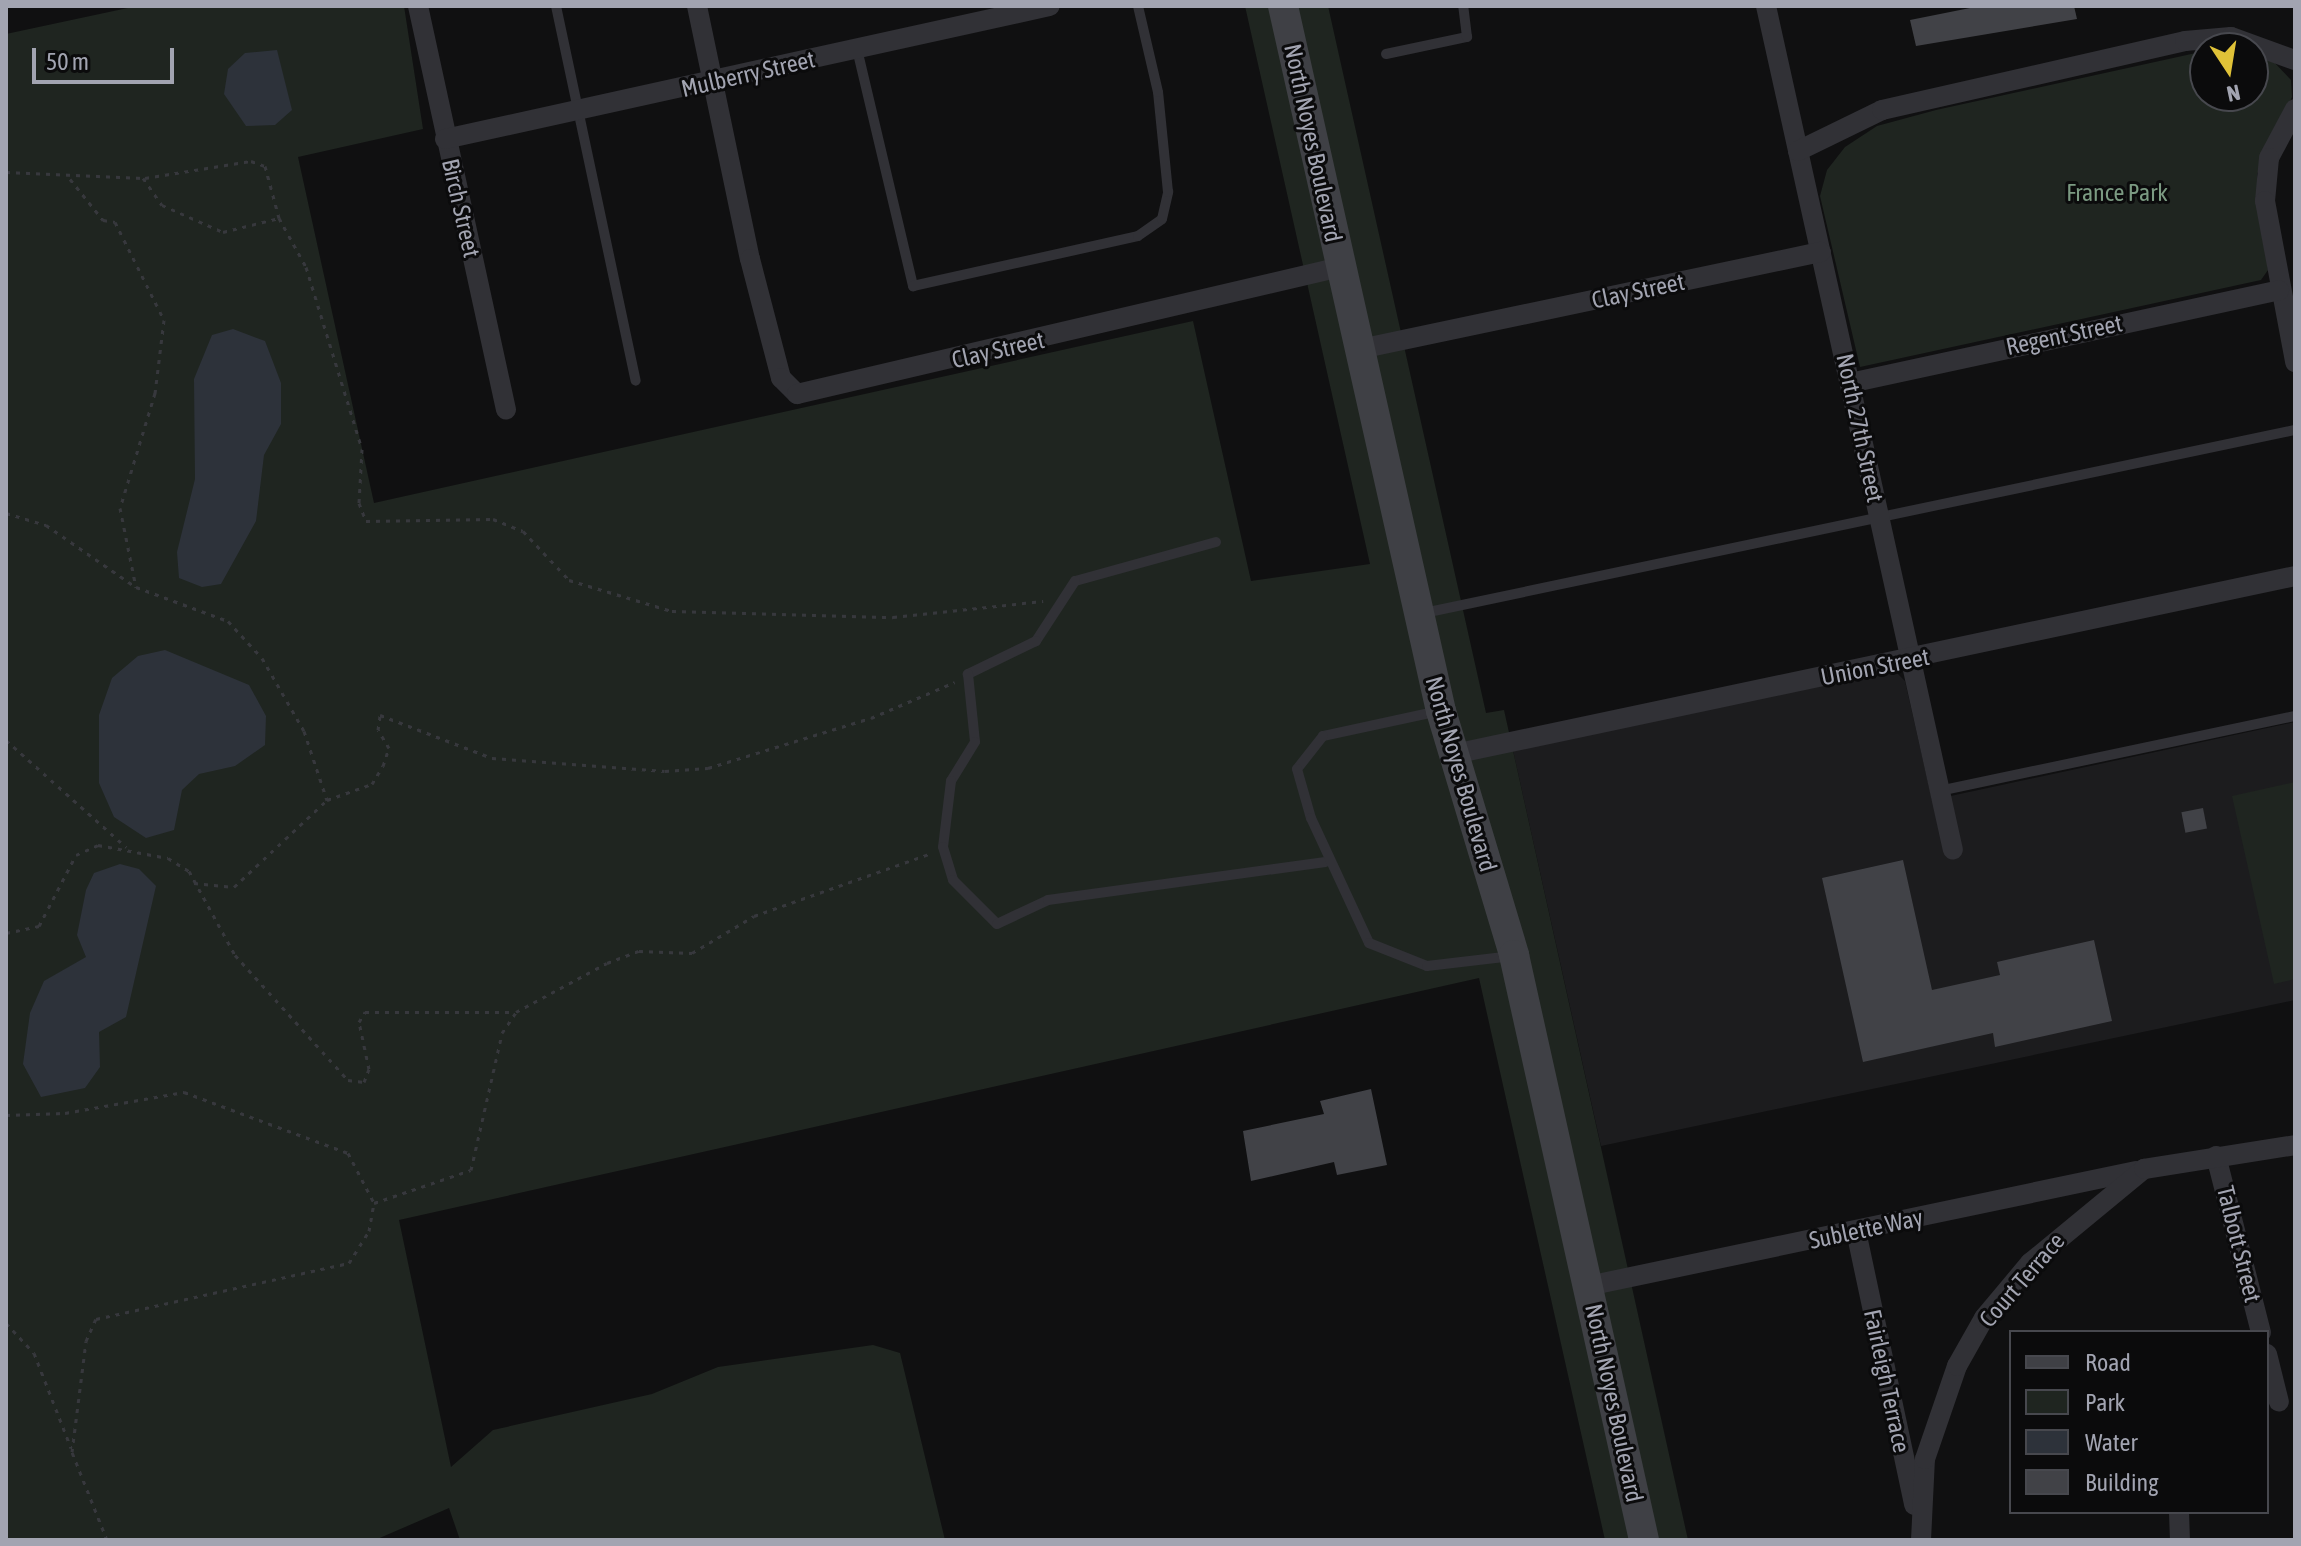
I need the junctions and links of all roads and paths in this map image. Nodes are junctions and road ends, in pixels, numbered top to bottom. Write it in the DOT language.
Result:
graph roads {
  1 [pos="418,6"];
  2 [pos="556,6"];
  3 [pos="697,6"];
  4 [pos="1050,6"];
  5 [pos="1138,6"];
  6 [pos="1283,6"];
  7 [pos="1463,6"];
  8 [pos="1766,6"];
  9 [pos="857,49"];
  10 [pos="1386,54"];
  11 [pos="2295,60"];
  12 [pos="713,81"];
  13 [pos="2295,109"];
  14 [pos="578,110"];
  15 [pos="445,139"];
  16 [pos="1798,151"];
  17 [pos="6,172"];
  18 [pos="143,178"];
  19 [pos="70,179"];
  20 [pos="279,218"];
  21 [pos="1821,252"];
  22 [pos="1340,267"];
  23 [pos="2279,290"];
  24 [pos="1360,349"];
  25 [pos="2295,362"];
  26 [pos="636,381"];
  27 [pos="1850,383"];
  28 [pos="506,410"];
  29 [pos="2295,430"];
  30 [pos="6,513"];
  31 [pos="1879,516"];
  32 [pos="1216,542"];
  33 [pos="2295,576"];
  34 [pos="136,587"];
  35 [pos="1058,600"];
  36 [pos="1419,614"];
  37 [pos="1910,660"];
  38 [pos="968,674"];
  39 [pos="1441,711"];
  40 [pos="2295,716"];
  41 [pos="6,740"];
  42 [pos="1454,754"];
  43 [pos="1939,791"];
  44 [pos="327,800"];
  45 [pos="943,847"];
  46 [pos="129,850"];
  47 [pos="1953,850"];
  48 [pos="1325,862"];
  49 [pos="193,883"];
  50 [pos="6,933"];
  51 [pos="1514,955"];
  52 [pos="516,1012"];
  53 [pos="6,1115"];
  54 [pos="2295,1145"];
  55 [pos="2216,1156"];
  56 [pos="2144,1169"];
  57 [pos="374,1203"];
  58 [pos="1856,1231"];
  59 [pos="1588,1286"];
  60 [pos="6,1323"];
  61 [pos="2260,1330"];
  62 [pos="2269,1362"];
  63 [pos="2280,1405"];
  64 [pos="72,1452"];
  65 [pos="2179,1514"];
  66 [pos="1920,1536"];
  67 [pos="107,1540"];
  68 [pos="1644,1540"];
  69 [pos="2180,1540"];
  1 -- 15 [label="street, Birch Street"];
  2 -- 14 [label="lane"];
  3 -- 12 [label="street"];
  4 -- 9 [label="street, Mulberry Street"];
  5 -- 9 [label="lane"];
  6 -- 22 [label="street, North Noyes Boulevard"];
  7 -- 10 [label="lane"];
  8 -- 16 [label="street, North 27th Street"];
  9 -- 12 [label="street, Mulberry Street"];
  11 -- 16 [label="street"];
  12 -- 14 [label="street, Mulberry Street"];
  12 -- 22 [label="street, Clay Street"];
  13 -- 23 [label="street"];
  14 -- 15 [label="street, Mulberry Street"];
  14 -- 26 [label="lane"];
  15 -- 28 [label="street, Birch Street"];
  16 -- 21 [label="street, North 27th Street"];
  17 -- 19 [label="path"];
  18 -- 19 [label="path"];
  18 -- 20 [label="path"];
  18 -- 20 [label="path"];
  19 -- 34 [label="path"];
  20 -- 35 [label="path"];
  21 -- 24 [label="street, Clay Street"];
  21 -- 27 [label="street, North 27th Street"];
  22 -- 24 [label="street, North Noyes Boulevard"];
  23 -- 25 [label="street"];
  23 -- 27 [label="street, Regent Street"];
  24 -- 36 [label="street, North Noyes Boulevard"];
  27 -- 31 [label="street, North 27th Street"];
  29 -- 31 [label="lane"];
  30 -- 34 [label="path"];
  31 -- 36 [label="lane"];
  31 -- 37 [label="street, North 27th Street"];
  32 -- 35 [label="lane"];
  33 -- 37 [label="street, Union Street"];
  34 -- 44 [label="path"];
  35 -- 38 [label="lane"];
  36 -- 39 [label="street, North Noyes Boulevard"];
  37 -- 42 [label="street, Union Street"];
  37 -- 43 [label="street, North 27th Street"];
  38 -- 44 [label="path"];
  38 -- 45 [label="lane"];
  39 -- 42 [label="street, North Noyes Boulevard"];
  39 -- 48 [label="lane"];
  40 -- 43 [label="lane"];
  41 -- 46 [label="path"];
  42 -- 51 [label="street, North Noyes Boulevard"];
  43 -- 47 [label="street, North 27th Street"];
  44 -- 49 [label="path"];
  45 -- 48 [label="lane"];
  45 -- 52 [label="path"];
  46 -- 49 [label="path"];
  46 -- 50 [label="path"];
  48 -- 51 [label="lane"];
  49 -- 52 [label="path"];
  51 -- 59 [label="street, North Noyes Boulevard"];
  52 -- 57 [label="path"];
  53 -- 57 [label="path"];
  54 -- 55 [label="street"];
  55 -- 56 [label="street, Court Terrace"];
  55 -- 61 [label="street, Talbott Street"];
  56 -- 58 [label="street, Sublette Way"];
  56 -- 66 [label="street, Court Terrace"];
  57 -- 64 [label="path"];
  58 -- 59 [label="street, Sublette Way"];
  58 -- 66 [label="street, Fairleigh Terrace"];
  59 -- 68 [label="street, North Noyes Boulevard"];
  60 -- 64 [label="path"];
  62 -- 63 [label="street"];
  64 -- 67 [label="path"];
  65 -- 69 [label="street"];
}
